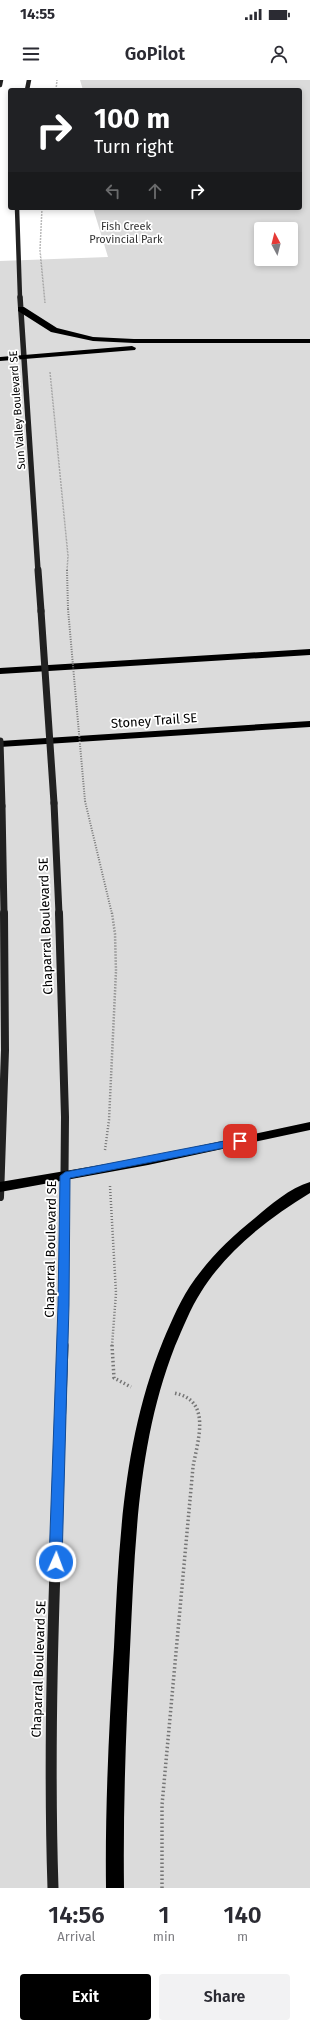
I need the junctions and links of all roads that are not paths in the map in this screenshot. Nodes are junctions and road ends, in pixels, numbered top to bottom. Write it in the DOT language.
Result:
graph roads {
  1 [pos="1,80"];
  2 [pos="0,85"];
  3 [pos="17,210"];
  4 [pos="20,308"];
  5 [pos="223,341"];
  6 [pos="310,341"];
  7 [pos="24,357"];
  8 [pos="0,359"];
  9 [pos="41,611"];
  10 [pos="310,652"];
  11 [pos="0,671"];
  12 [pos="310,724"];
  13 [pos="0,741"];
  14 [pos="0,744"];
  15 [pos="310,1126"];
  16 [pos="65,1176"];
  17 [pos="0,1187"];
  18 [pos="310,1187"];
  19 [pos="0,1197"];
  20 [pos="53,1888"];
  21 [pos="115,1888"];
  1 -- 2 [label="main road"];
  3 -- 4 [label="main road, Sun Valley Boulevard SE"];
  4 -- 5 [label="highway"];
  4 -- 7 [label="main road, Sun Valley Boulevard SE"];
  5 -- 6 [label="highway"];
  5 -- 7 [label="highway"];
  7 -- 8 [label="highway"];
  7 -- 9 [label="main road, Sun Valley Boulevard SE"];
  9 -- 16 [label="main road, Chaparral Boulevard SE, bridge"];
  10 -- 11 [label="highway"];
  12 -- 14 [label="highway, Stoney Trail SE"];
  13 -- 17 [label="main road, bridge"];
  15 -- 16 [label="highway"];
  16 -- 17 [label="highway"];
  16 -- 20 [label="main road, Chaparral Boulevard SE"];
  17 -- 19 [label="main road"];
  18 -- 21 [label="highway"];
}
